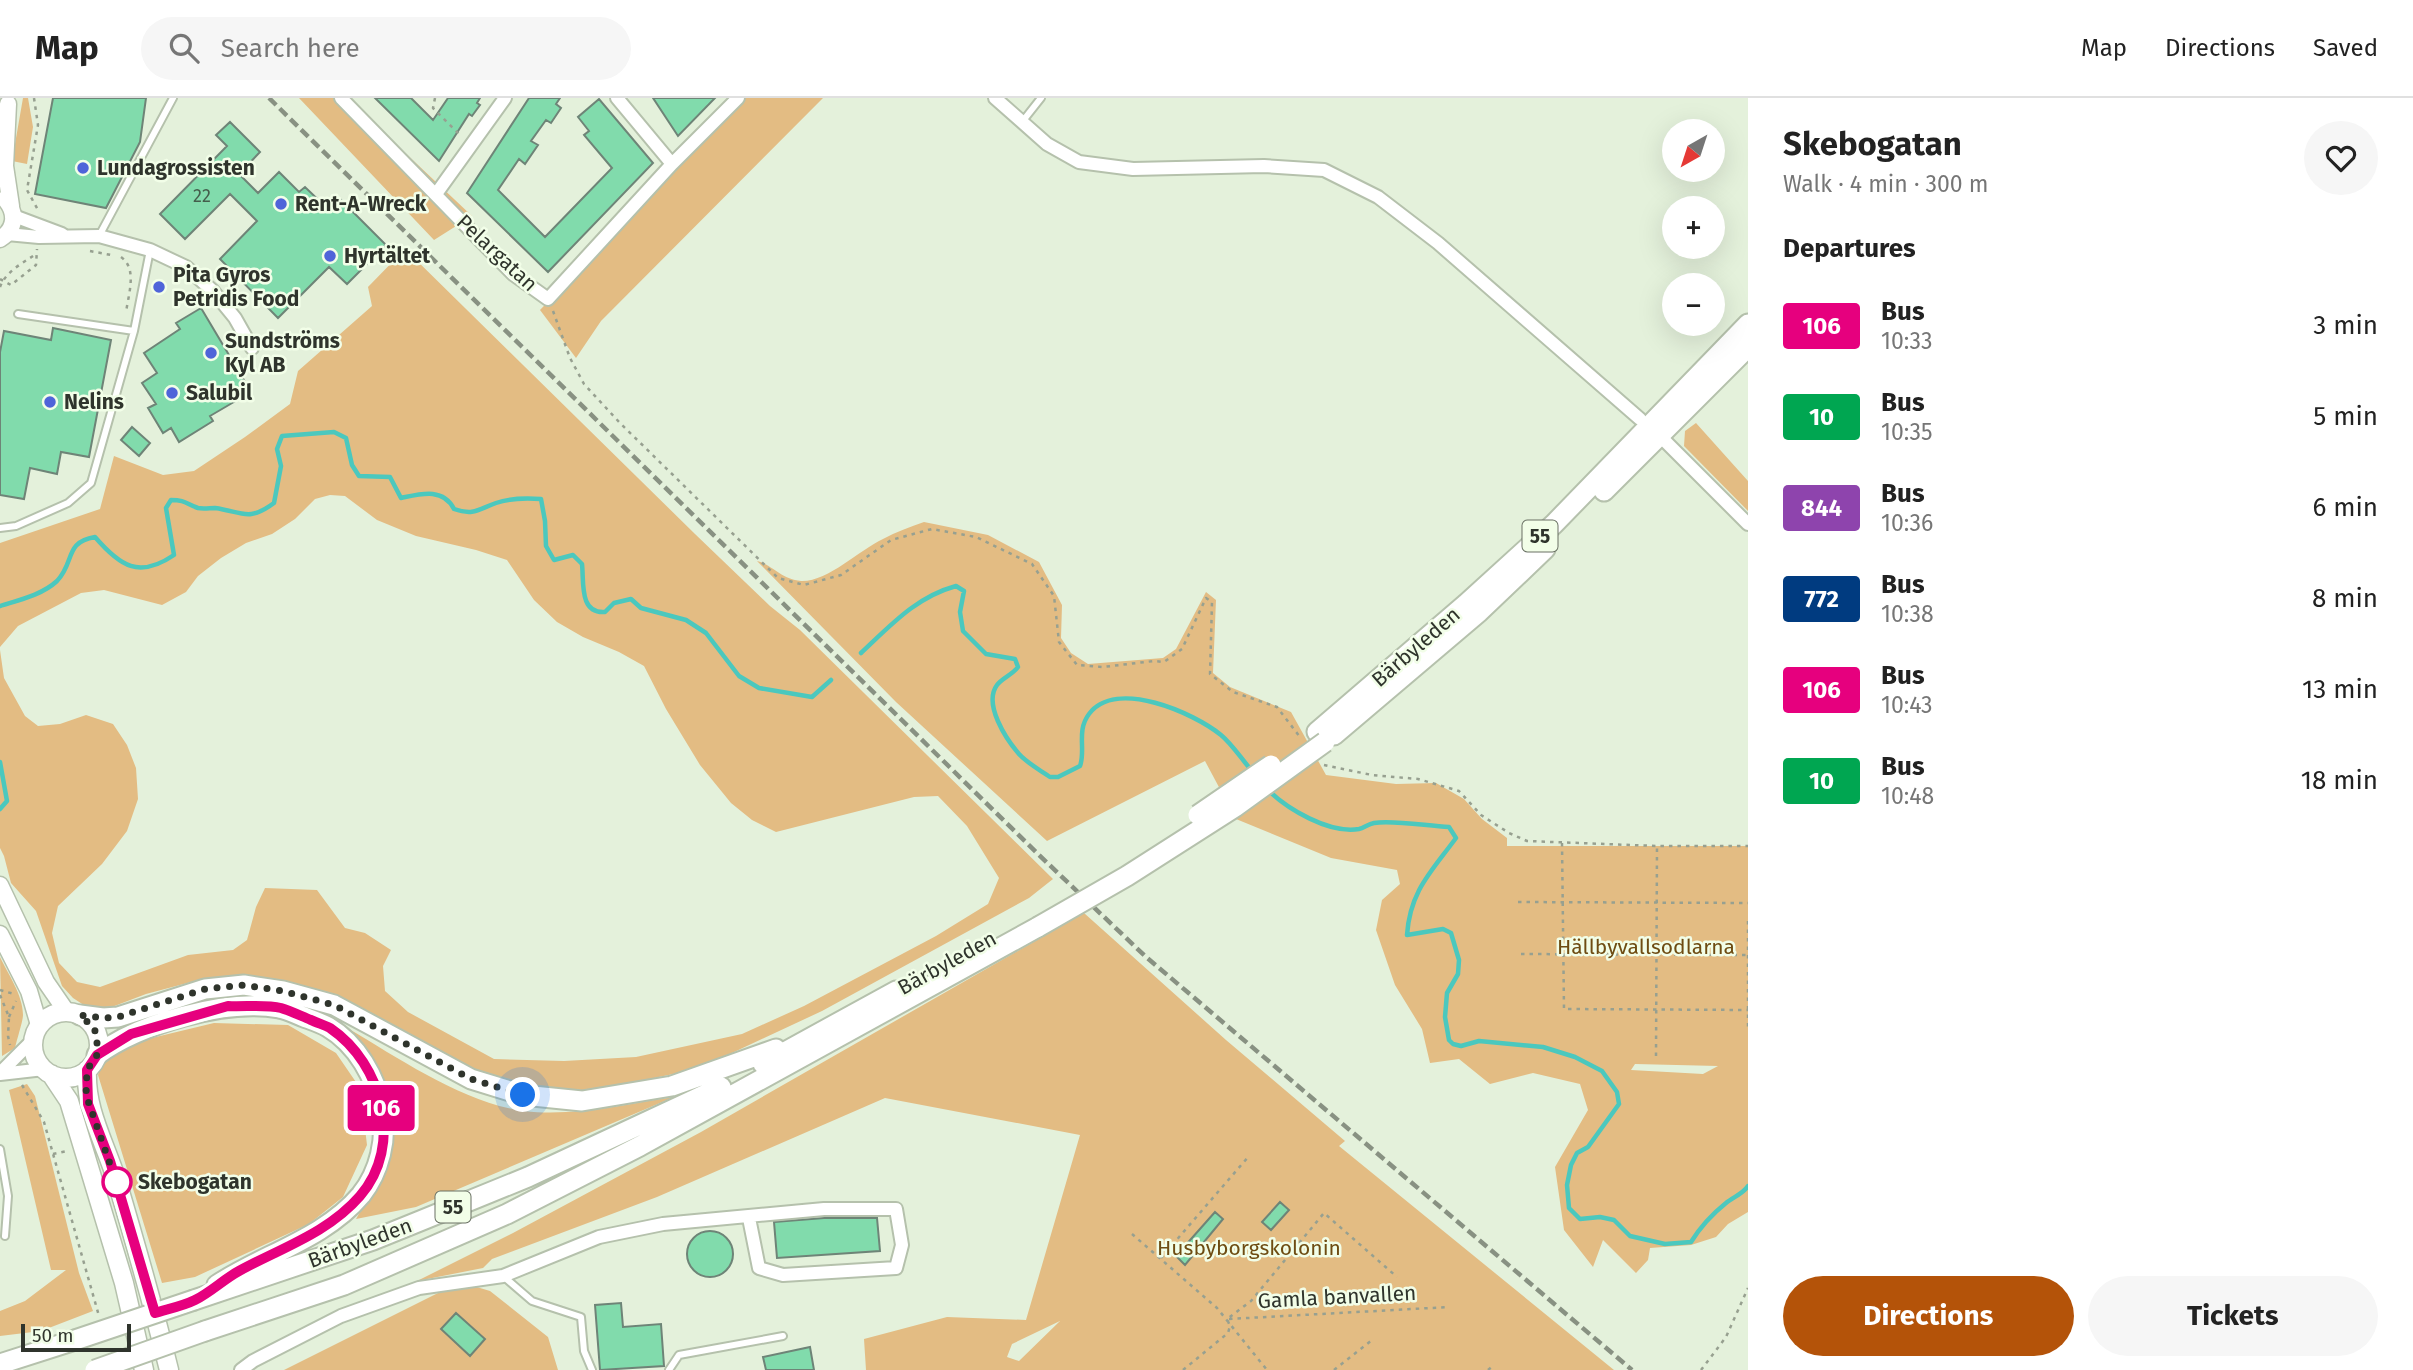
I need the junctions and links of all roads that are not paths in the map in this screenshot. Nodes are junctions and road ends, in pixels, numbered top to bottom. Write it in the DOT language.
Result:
graph roads {
  1 [pos="173,98"];
  2 [pos="341,98"];
  3 [pos="505,98"];
  4 [pos="617,98"];
  5 [pos="738,98"];
  6 [pos="995,98"];
  7 [pos="1041,98"];
  8 [pos="9,101"];
  9 [pos="1022,122"];
  10 [pos="0,132"];
  11 [pos="672,164"];
  12 [pos="436,194"];
  13 [pos="8,206"];
  14 [pos="41,231"];
  15 [pos="99,236"];
  16 [pos="3,237"];
  17 [pos="150,250"];
  18 [pos="18,314"];
  19 [pos="1748,324"];
  20 [pos="134,331"];
  21 [pos="1748,347"];
  22 [pos="252,348"];
  23 [pos="1640,419"];
  24 [pos="1666,443"];
  25 [pos="1748,524"];
  26 [pos="0,528"];
  27 [pos="1321,737"];
  28 [pos="0,886"];
  29 [pos="1034,922"];
  30 [pos="0,934"];
  31 [pos="73,1013"];
  32 [pos="36,1032"];
  33 [pos="804,1041"];
  34 [pos="92,1063"];
  35 [pos="47,1072"];
  36 [pos="0,1073"];
  37 [pos="0,1149"];
  38 [pos="749,1218"];
  39 [pos="5,1236"];
  40 [pos="503,1276"];
  41 [pos="194,1300"];
  42 [pos="783,1336"];
  43 [pos="0,1364"];
  44 [pos="95,1370"];
  45 [pos="144,1370"];
  46 [pos="169,1370"];
  47 [pos="241,1370"];
  48 [pos="592,1370"];
  49 [pos="669,1370"];
  1 -- 15 [label="lane"];
  2 -- 12 [label="street, Pelargatan"];
  3 -- 12 [label="street"];
  4 -- 11 [label="street"];
  5 -- 11 [label="street, Pelargatan"];
  6 -- 9 [label="street"];
  7 -- 9 [label="lane"];
  8 -- 10 [label="street"];
  8 -- 13 [label="street"];
  9 -- 23 [label="street"];
  11 -- 12 [label="street, Pelargatan"];
  13 -- 14 [label="street"];
  13 -- 16 [label="street"];
  14 -- 15 [label="street"];
  14 -- 16 [label="street"];
  15 -- 17 [label="street"];
  17 -- 20 [label="lane"];
  17 -- 22 [label="street"];
  18 -- 20 [label="lane"];
  19 -- 27 [label="main road, Bärbyleden / 55"];
  20 -- 26 [label="lane"];
  21 -- 27 [label="main road, Bärbyleden / 55"];
  24 -- 25 [label="street"];
  27 -- 29 [label="main road, Bärbyleden / 55, bridge"];
  28 -- 31 [label="street"];
  29 -- 33 [label="main road, Bärbyleden / 55"];
  29 -- 44 [label="main road, Bärbyleden / 55, bridge"];
  30 -- 32 [label="street"];
  31 -- 32 [label="main road"];
  31 -- 33 [label="main road"];
  31 -- 34 [label="main road"];
  32 -- 35 [label="main road"];
  32 -- 36 [label="street"];
  33 -- 41 [label="main road, Bärbyleden / 55"];
  34 -- 35 [label="main road"];
  34 -- 41 [label="main road"];
  34 -- 46 [label="main road"];
  35 -- 36 [label="street"];
  35 -- 45 [label="main road"];
  37 -- 39 [label="lane"];
  38 -- 38 [label="street"];
  38 -- 40 [label="street"];
  40 -- 47 [label="street"];
  40 -- 48 [label="lane"];
  41 -- 43 [label="main road, Bärbyleden / 55, bridge"];
  42 -- 49 [label="lane"];
}
